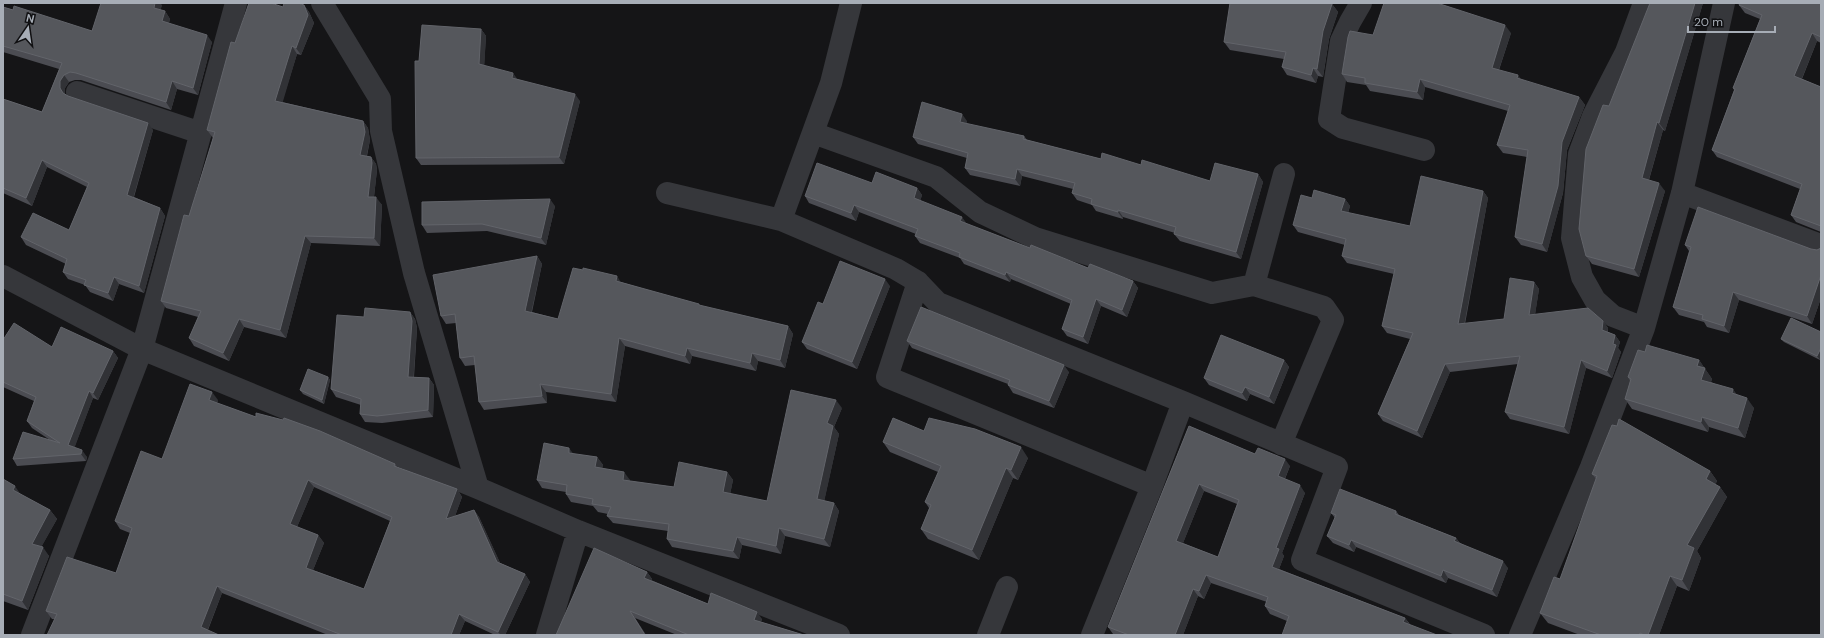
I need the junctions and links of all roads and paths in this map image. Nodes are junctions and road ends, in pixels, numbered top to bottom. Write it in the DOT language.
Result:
graph roads {
  1 [pos="236,3"];
  2 [pos="322,3"];
  3 [pos="851,3"];
  4 [pos="1361,3"];
  5 [pos="1644,3"];
  6 [pos="1724,3"];
  7 [pos="77,92"];
  8 [pos="812,132"];
  9 [pos="201,133"];
  10 [pos="1424,150"];
  11 [pos="1284,174"];
  12 [pos="1682,192"];
  13 [pos="667,193"];
  14 [pos="781,220"];
  15 [pos="1821,245"];
  16 [pos="3,276"];
  17 [pos="918,282"];
  18 [pos="1254,285"];
  19 [pos="1644,328"];
  20 [pos="142,349"];
  21 [pos="1183,402"];
  22 [pos="1281,444"];
  23 [pos="1152,486"];
  24 [pos="478,488"];
  25 [pos="578,531"];
  26 [pos="1007,587"];
  27 [pos="32,635"];
  28 [pos="547,635"];
  29 [pos="839,635"];
  30 [pos="988,635"];
  31 [pos="1092,635"];
  32 [pos="1484,635"];
  33 [pos="1520,635"];
  1 -- 9 [label="street"];
  2 -- 24 [label="street"];
  3 -- 8 [label="street"];
  4 -- 10 [label="street"];
  5 -- 19 [label="street"];
  6 -- 12 [label="street"];
  7 -- 9 [label="street"];
  8 -- 14 [label="street"];
  8 -- 18 [label="street"];
  9 -- 20 [label="street"];
  11 -- 18 [label="street"];
  12 -- 15 [label="street"];
  12 -- 19 [label="street"];
  13 -- 14 [label="street"];
  14 -- 17 [label="street"];
  16 -- 20 [label="street"];
  17 -- 21 [label="street"];
  17 -- 23 [label="street"];
  18 -- 22 [label="street"];
  19 -- 33 [label="street"];
  20 -- 24 [label="street"];
  20 -- 27 [label="street"];
  21 -- 22 [label="street"];
  21 -- 23 [label="street"];
  22 -- 32 [label="street"];
  23 -- 31 [label="street"];
  24 -- 25 [label="street"];
  25 -- 28 [label="street"];
  25 -- 29 [label="street"];
  26 -- 30 [label="street"];
}
